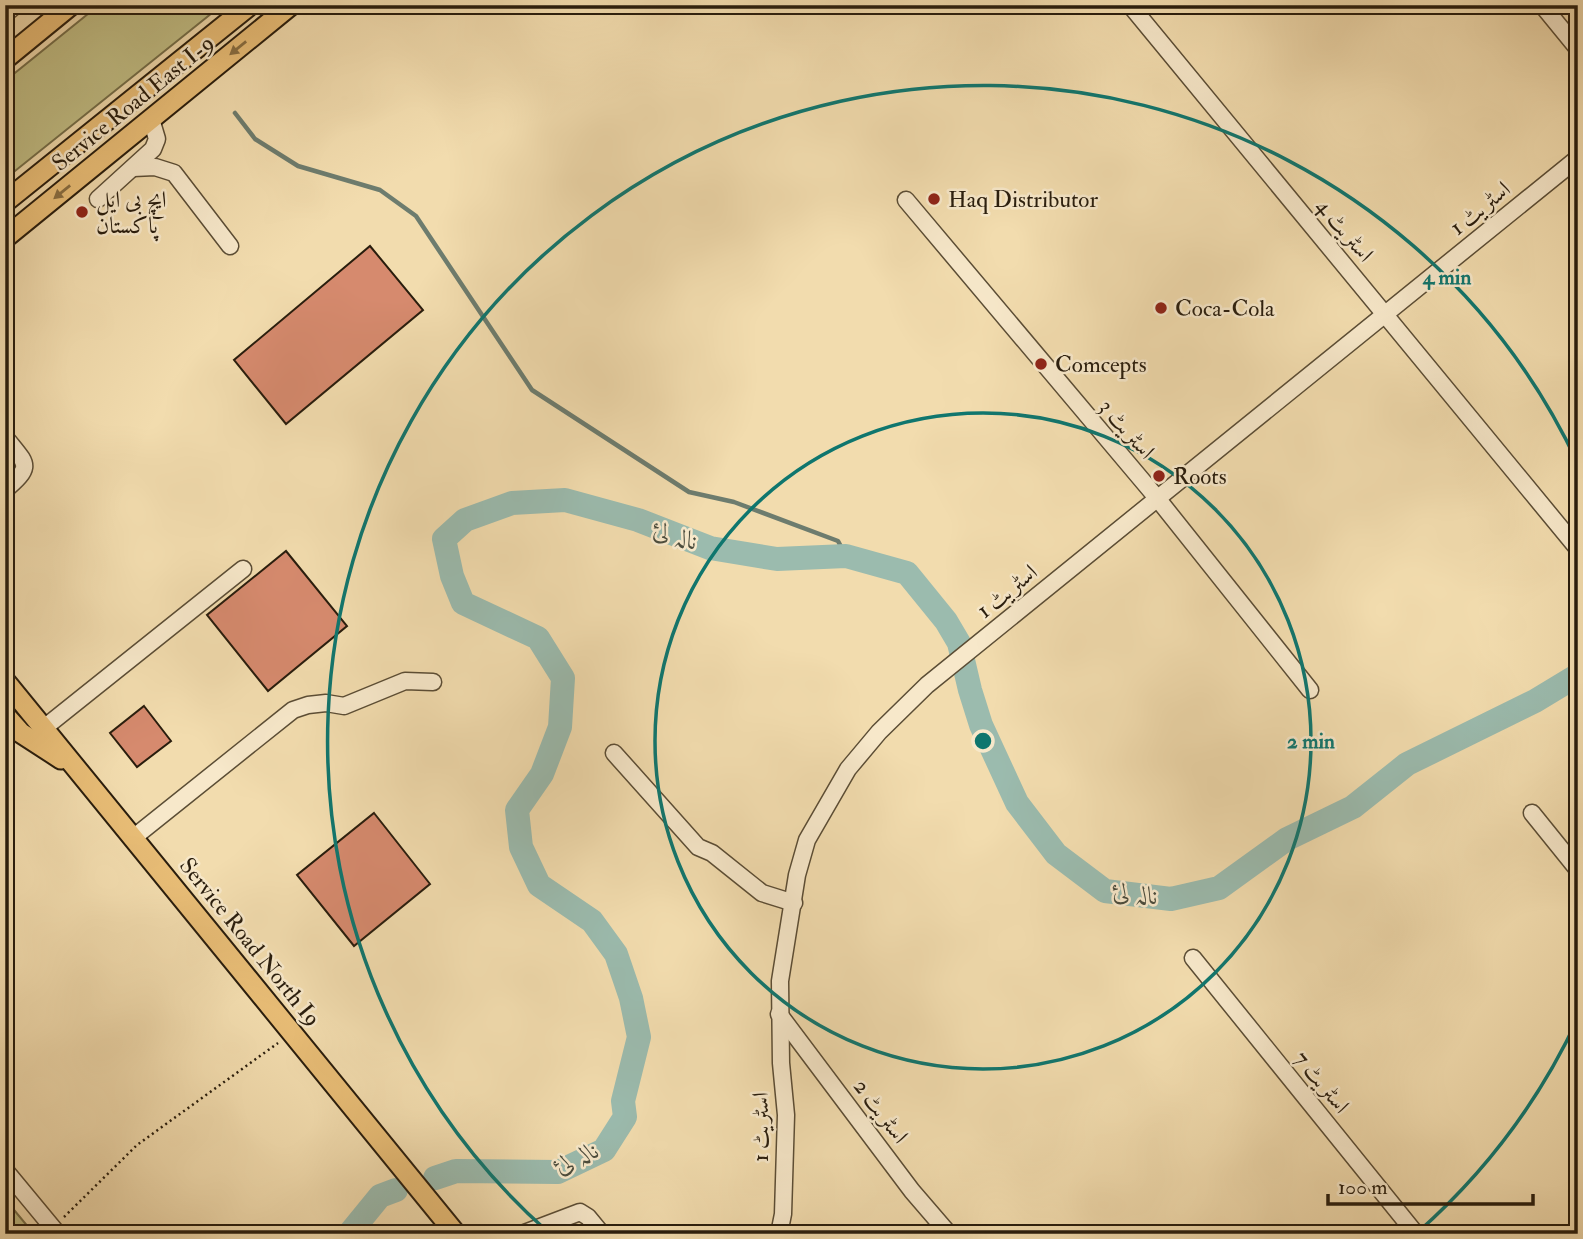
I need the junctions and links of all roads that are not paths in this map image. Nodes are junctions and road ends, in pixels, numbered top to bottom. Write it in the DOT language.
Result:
graph roads {
  1 [pos="16,5"];
  2 [pos="71,5"];
  3 [pos="250,5"];
  4 [pos="291,5"];
  5 [pos="1130,5"];
  6 [pos="1542,5"];
  7 [pos="5,14"];
  8 [pos="1578,49"];
  9 [pos="5,59"];
  10 [pos="151,119"];
  11 [pos="157,139"];
  12 [pos="1578,158"];
  13 [pos="133,168"];
  14 [pos="174,173"];
  15 [pos="98,199"];
  16 [pos="906,200"];
  17 [pos="5,202"];
  18 [pos="5,238"];
  19 [pos="230,246"];
  20 [pos="1386,315"];
  21 [pos="5,438"];
  22 [pos="5,490"];
  23 [pos="1157,498"];
  24 [pos="1578,549"];
  25 [pos="243,569"];
  26 [pos="5,681"];
  27 [pos="433,682"];
  28 [pos="1310,690"];
  29 [pos="5,715"];
  30 [pos="44,728"];
  31 [pos="614,752"];
  32 [pos="77,769"];
  33 [pos="1532,813"];
  34 [pos="133,838"];
  35 [pos="1578,870"];
  36 [pos="794,902"];
  37 [pos="1194,958"];
  38 [pos="779,1014"];
  39 [pos="5,1170"];
  40 [pos="55,1231"];
  41 [pos="456,1234"];
  42 [pos="522,1234"];
  43 [pos="602,1234"];
  44 [pos="779,1234"];
  45 [pos="949,1234"];
  46 [pos="1416,1234"];
  1 -- 7 [label="street"];
  2 -- 9 [label="main road"];
  3 -- 17 [label="main road"];
  4 -- 10 [label="main road, Service Road East I-9, one-way"];
  5 -- 20 [label="street, اسٹریٹ 4"];
  6 -- 8 [label="street"];
  10 -- 11 [label="street"];
  10 -- 18 [label="main road, Service Road East I-9, one-way"];
  11 -- 13 [label="street"];
  11 -- 14 [label="street"];
  12 -- 20 [label="street, اسٹریٹ 1"];
  13 -- 14 [label="street"];
  13 -- 15 [label="street"];
  14 -- 19 [label="street"];
  16 -- 23 [label="street, اسٹریٹ 3"];
  20 -- 23 [label="street, اسٹریٹ 1"];
  20 -- 24 [label="street, اسٹریٹ 4"];
  21 -- 22 [label="street"];
  23 -- 28 [label="street, اسٹریٹ 3"];
  23 -- 36 [label="street, اسٹریٹ 1"];
  25 -- 30 [label="street"];
  26 -- 30 [label="main road, Service Road North I9"];
  27 -- 34 [label="street"];
  29 -- 32 [label="main road"];
  30 -- 32 [label="main road, Service Road North I9"];
  31 -- 36 [label="street"];
  32 -- 34 [label="main road, Service Road North I9"];
  33 -- 35 [label="street"];
  34 -- 41 [label="main road, Service Road North I9"];
  36 -- 38 [label="street, اسٹریٹ 1"];
  37 -- 46 [label="street, اسٹریٹ 7"];
  38 -- 44 [label="street, اسٹریٹ 1"];
  38 -- 45 [label="street, اسٹریٹ 2"];
  39 -- 40 [label="street"];
  42 -- 43 [label="street"];
}
